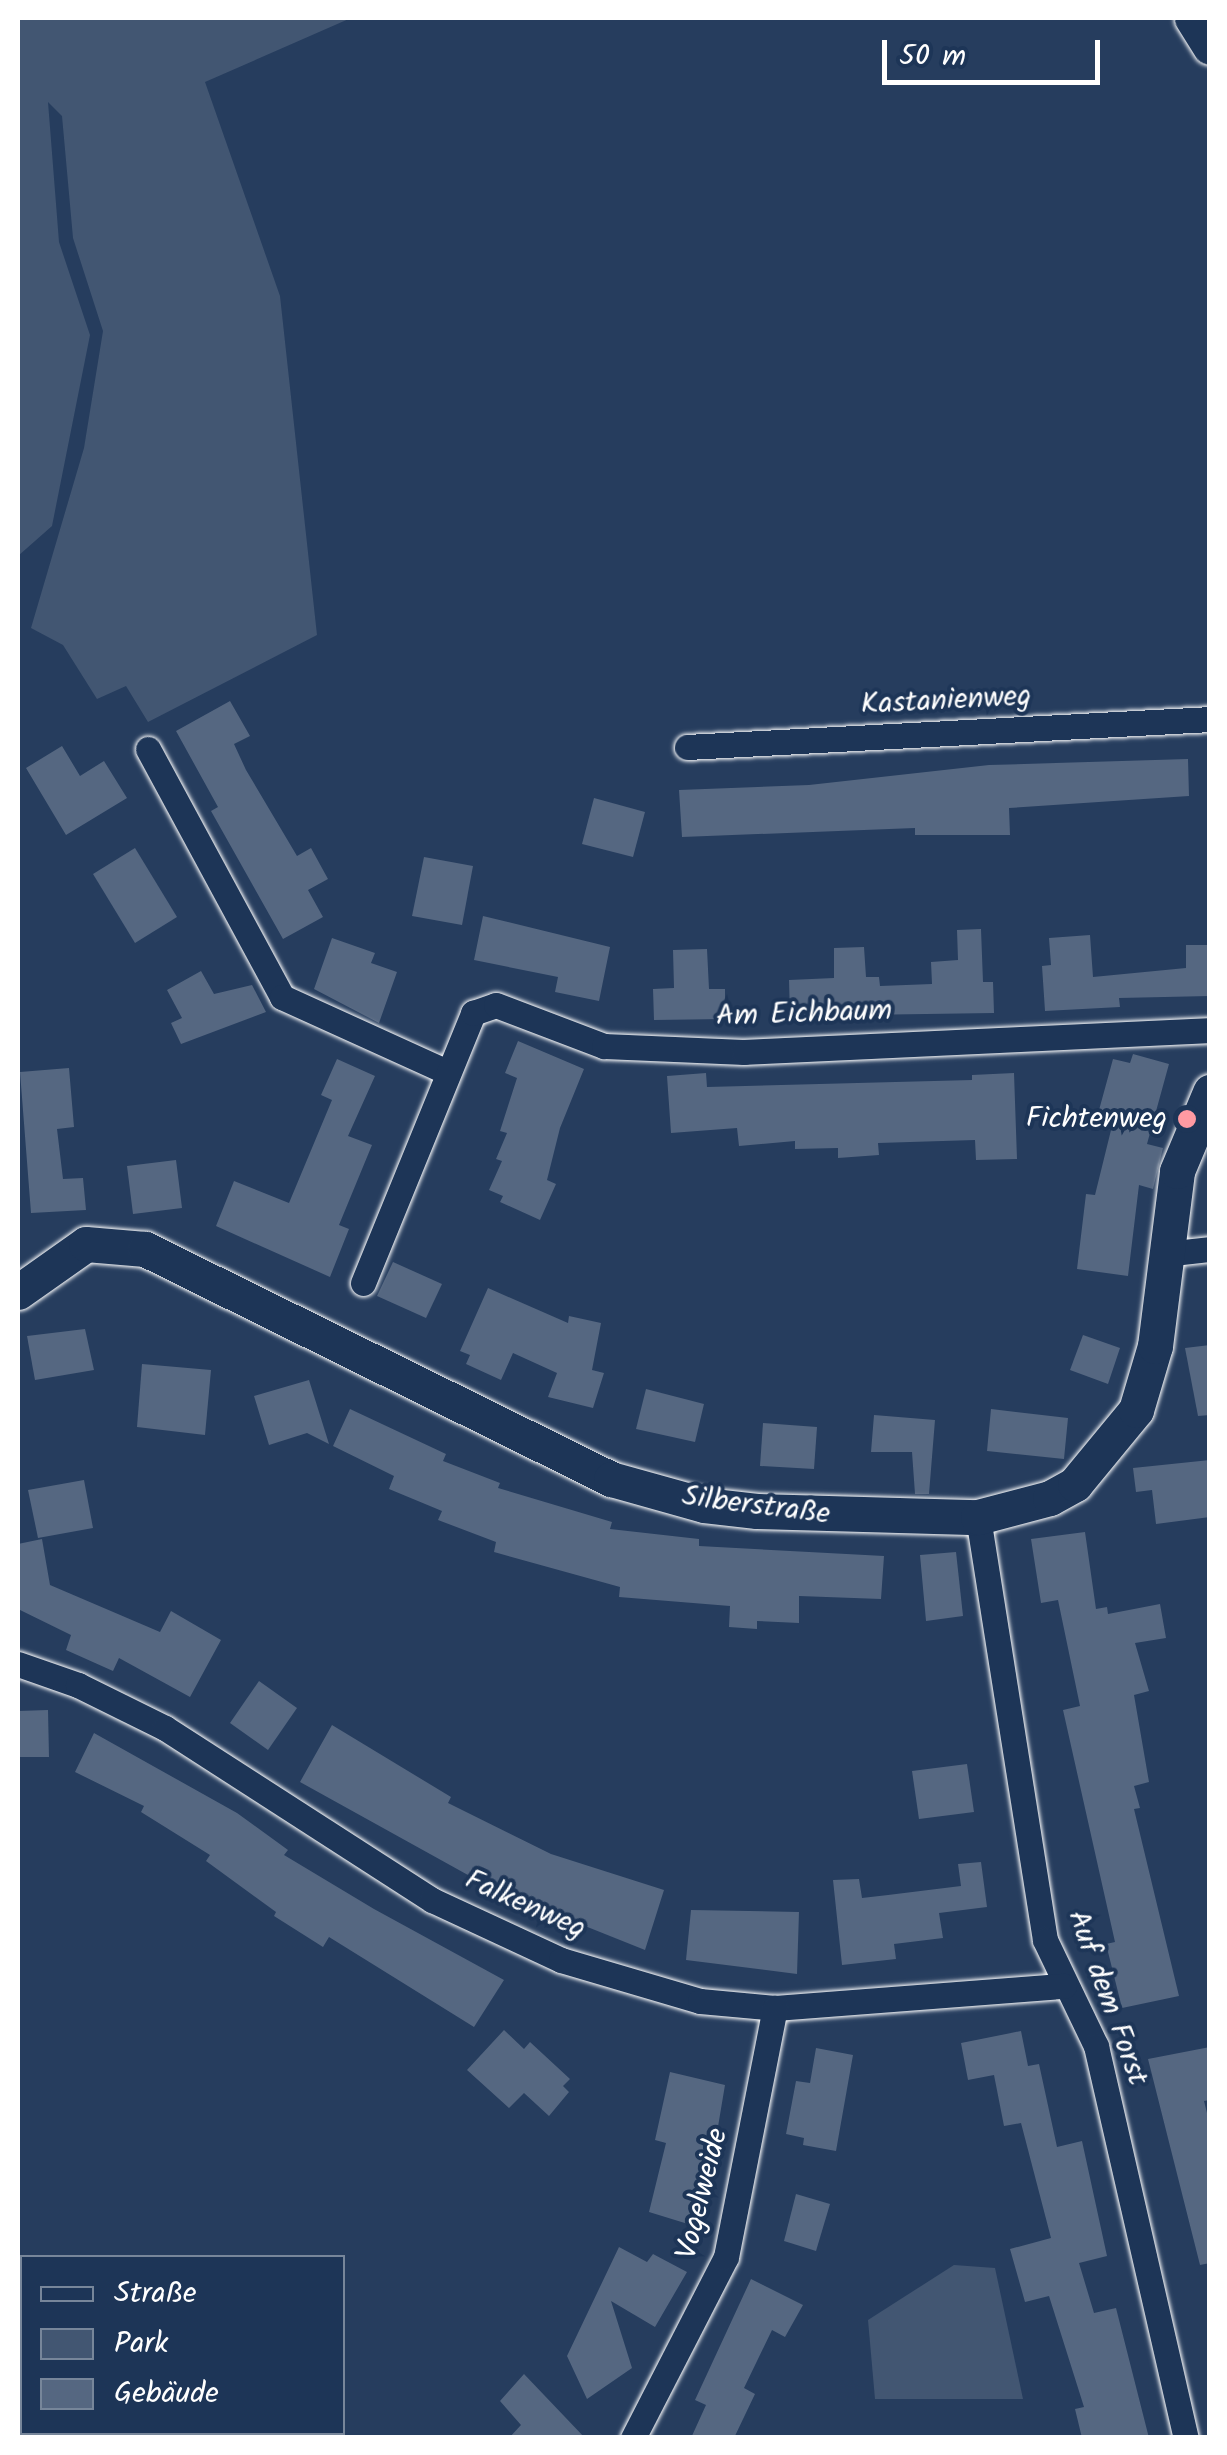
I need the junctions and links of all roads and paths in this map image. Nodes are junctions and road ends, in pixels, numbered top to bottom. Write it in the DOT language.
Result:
graph roads {
  1 [pos="1192,18"];
  2 [pos="1210,47"];
  3 [pos="1210,720"];
  4 [pos="687,747"];
  5 [pos="148,750"];
  6 [pos="1210,1030"];
  7 [pos="447,1072"];
  8 [pos="1210,1092"];
  9 [pos="1210,1249"];
  10 [pos="1165,1254"];
  11 [pos="362,1283"];
  12 [pos="18,1292"];
  13 [pos="978,1517"];
  14 [pos="18,1664"];
  15 [pos="1064,1986"];
  16 [pos="776,2008"];
  17 [pos="634,2437"];
  18 [pos="1186,2438"];
  1 -- 2 [label="street"];
  3 -- 4 [label="street, Kastanienweg"];
  5 -- 7 [label="street"];
  6 -- 7 [label="street, Am Eichbaum"];
  7 -- 11 [label="street, Am Eichbaum"];
  8 -- 10 [label="street, Silberstraße"];
  9 -- 10 [label="street"];
  10 -- 13 [label="street, Silberstraße"];
  12 -- 13 [label="street, Silberstraße"];
  13 -- 15 [label="street, Auf dem Forst"];
  14 -- 16 [label="street, Falkenweg"];
  15 -- 16 [label="street, Falkenweg"];
  15 -- 18 [label="street, Auf dem Forst"];
  16 -- 17 [label="street, Vogelweide"];
}
